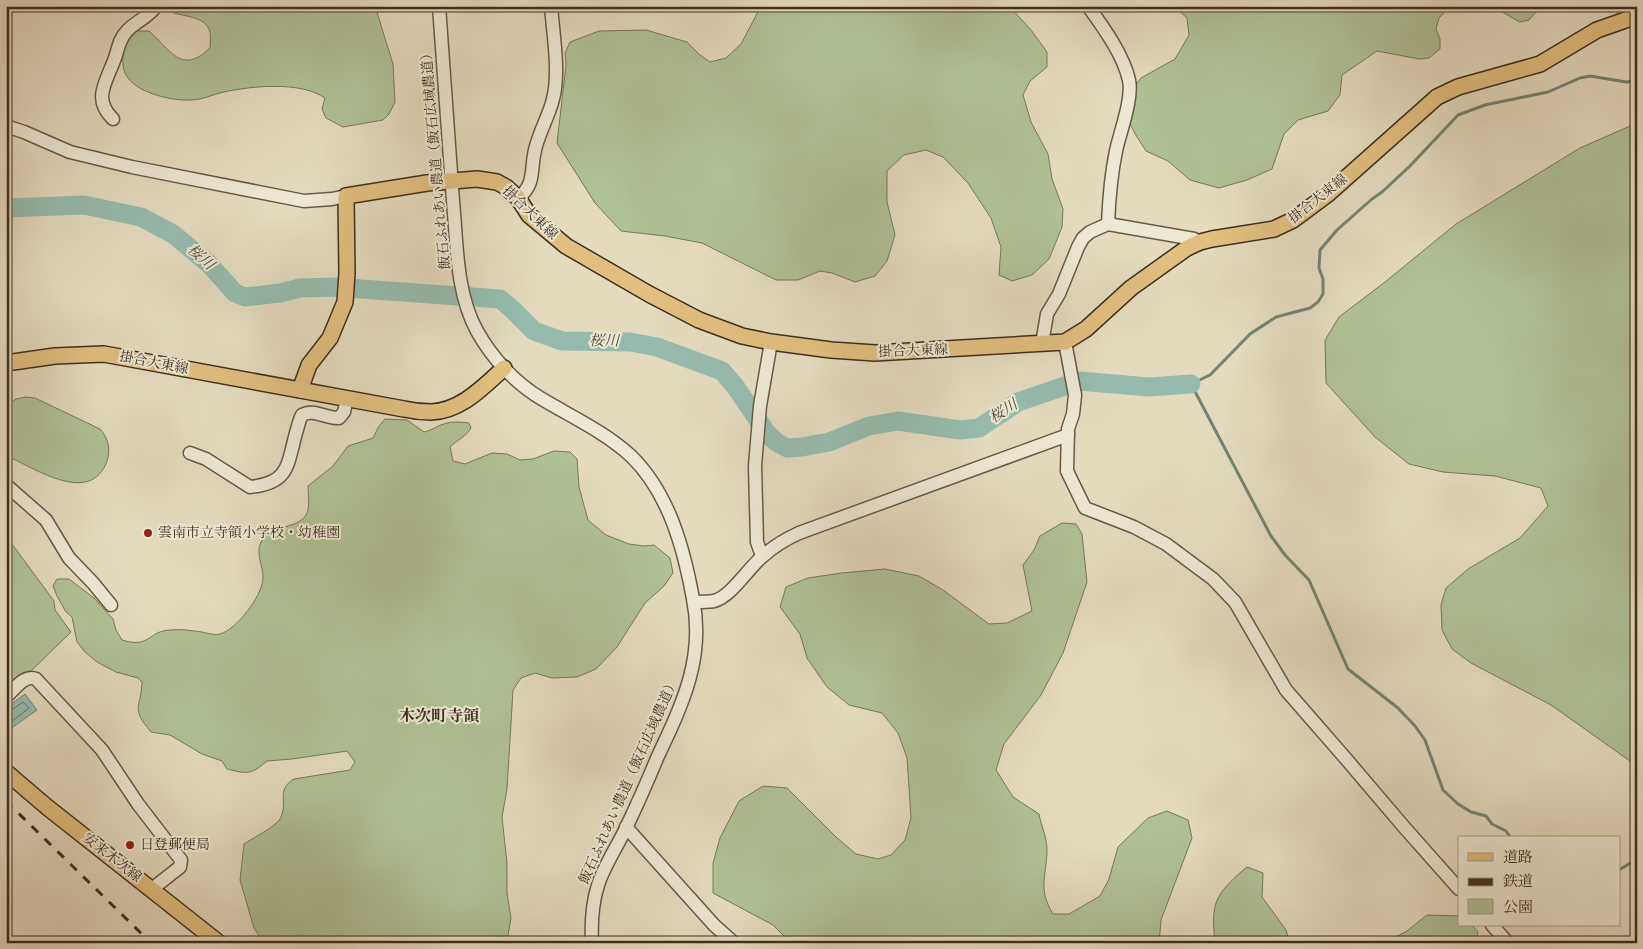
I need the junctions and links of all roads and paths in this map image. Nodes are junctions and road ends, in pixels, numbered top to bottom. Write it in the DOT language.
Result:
graph roads {
  1 [pos="156,6"];
  2 [pos="439,6"];
  3 [pos="550,6"];
  4 [pos="1088,6"];
  5 [pos="1637,16"];
  6 [pos="113,119"];
  7 [pos="6,126"];
  8 [pos="452,181"];
  9 [pos="346,196"];
  10 [pos="518,198"];
  11 [pos="1108,224"];
  12 [pos="1200,242"];
  13 [pos="770,342"];
  14 [pos="1065,342"];
  15 [pos="1042,344"];
  16 [pos="6,363"];
  17 [pos="504,368"];
  18 [pos="300,390"];
  19 [pos="347,399"];
  20 [pos="1068,435"];
  21 [pos="190,453"];
  22 [pos="6,485"];
  23 [pos="762,556"];
  24 [pos="694,602"];
  25 [pos="111,605"];
  26 [pos="6,697"];
  27 [pos="6,772"];
  28 [pos="626,827"];
  29 [pos="1458,888"];
  30 [pos="152,889"];
  31 [pos="1493,926"];
  32 [pos="219,943"];
  33 [pos="592,943"];
  34 [pos="734,943"];
  35 [pos="1508,943"];
  1 -- 6 [label="street"];
  2 -- 8 [label="street, 飯石ふれあい農道（飯石広域農道）"];
  3 -- 10 [label="street"];
  4 -- 11 [label="street"];
  5 -- 12 [label="main road, 掛合大東線"];
  7 -- 9 [label="street"];
  8 -- 9 [label="main road, 掛合大東線"];
  8 -- 10 [label="main road, 掛合大東線"];
  8 -- 17 [label="street, 飯石ふれあい農道（飯石広域農道）"];
  9 -- 18 [label="main road"];
  10 -- 13 [label="main road, 掛合大東線"];
  11 -- 12 [label="street"];
  11 -- 15 [label="street"];
  12 -- 14 [label="main road, 掛合大東線"];
  13 -- 15 [label="main road, 掛合大東線"];
  13 -- 23 [label="street"];
  14 -- 15 [label="main road, 掛合大東線"];
  14 -- 20 [label="street"];
  16 -- 18 [label="main road, 掛合大東線"];
  17 -- 19 [label="main road, 掛合大東線"];
  17 -- 24 [label="street, 飯石ふれあい農道（飯石広域農道）"];
  18 -- 19 [label="main road, 掛合大東線"];
  19 -- 21 [label="street"];
  20 -- 23 [label="street"];
  20 -- 29 [label="street"];
  22 -- 25 [label="street"];
  23 -- 24 [label="street"];
  24 -- 28 [label="street, 飯石ふれあい農道（飯石広域農道）"];
  26 -- 30 [label="street"];
  27 -- 30 [label="main road, 安来木次線"];
  28 -- 33 [label="street, 飯石ふれあい農道（飯石広域農道）"];
  28 -- 34 [label="street"];
  30 -- 32 [label="main road, 安来木次線"];
  31 -- 35 [label="street"];
}
